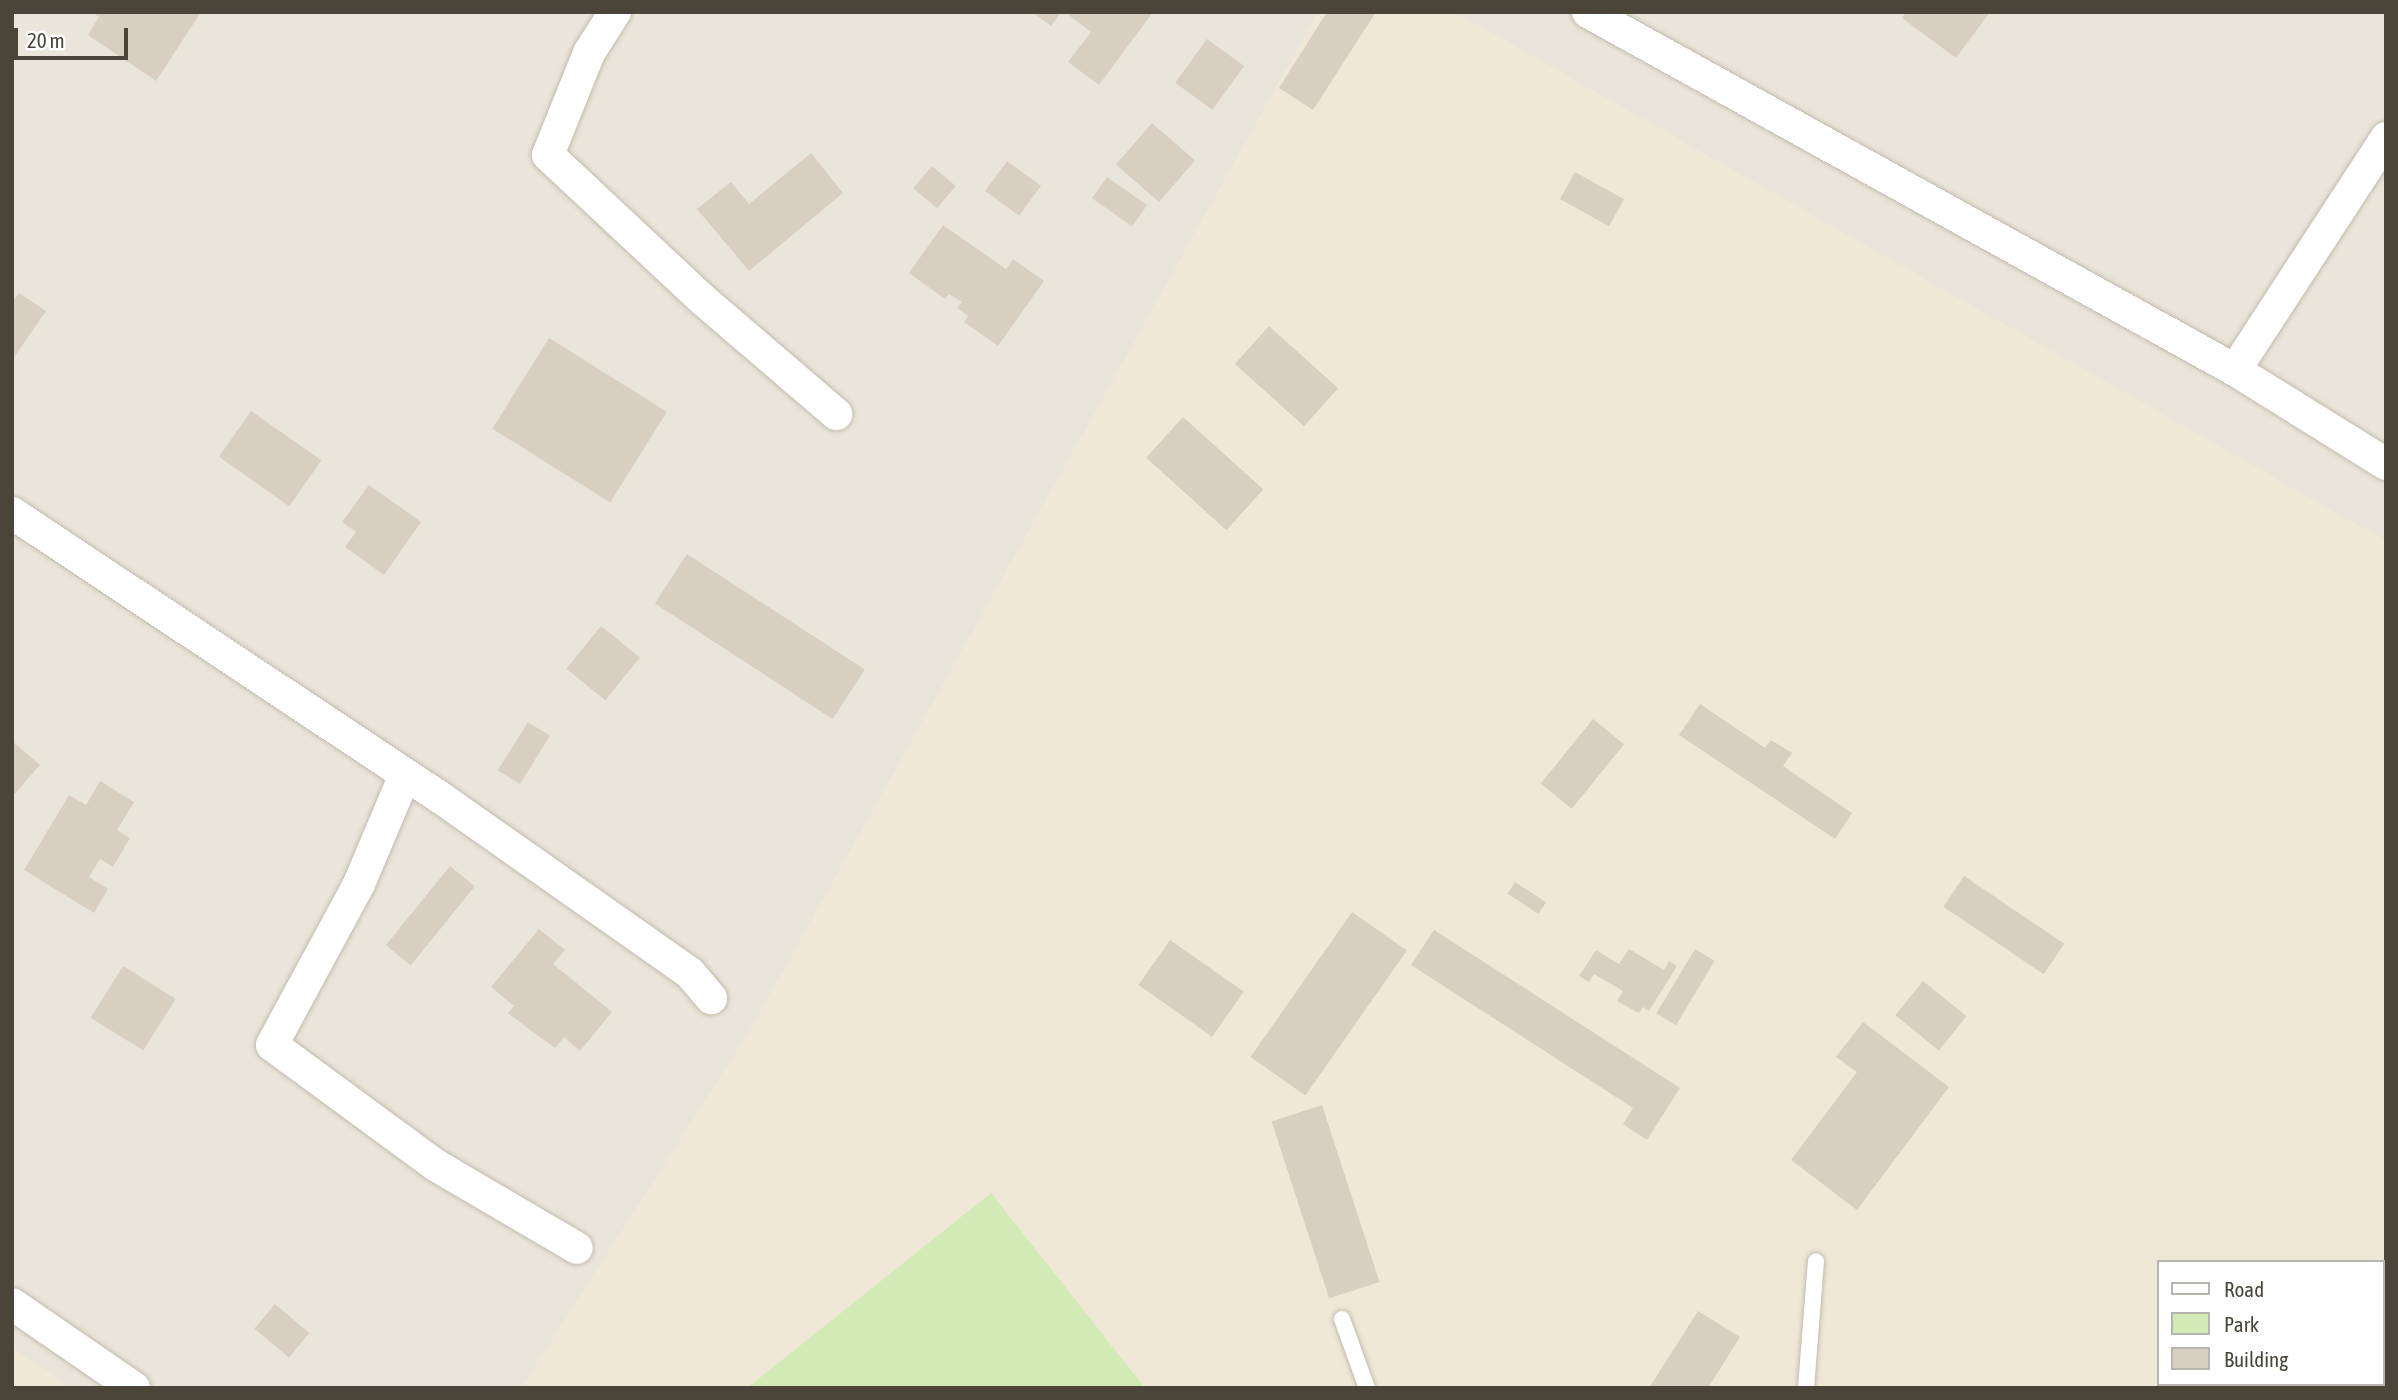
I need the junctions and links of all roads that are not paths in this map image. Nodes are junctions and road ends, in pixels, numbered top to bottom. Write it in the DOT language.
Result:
graph roads {
  1 [pos="615,12"];
  2 [pos="1588,12"];
  3 [pos="2386,138"];
  4 [pos="2235,370"];
  5 [pos="836,414"];
  6 [pos="2386,464"];
  7 [pos="12,513"];
  8 [pos="405,775"];
  9 [pos="711,998"];
  10 [pos="577,1248"];
  11 [pos="1816,1261"];
  12 [pos="12,1304"];
  13 [pos="1342,1320"];
  14 [pos="134,1388"];
  15 [pos="1367,1388"];
  16 [pos="1806,1388"];
  1 -- 5 [label="street"];
  2 -- 4 [label="street"];
  3 -- 4 [label="street"];
  4 -- 6 [label="street"];
  7 -- 8 [label="street"];
  8 -- 9 [label="street"];
  8 -- 10 [label="street"];
  11 -- 16 [label="lane"];
  12 -- 14 [label="street"];
  13 -- 15 [label="lane"];
}
